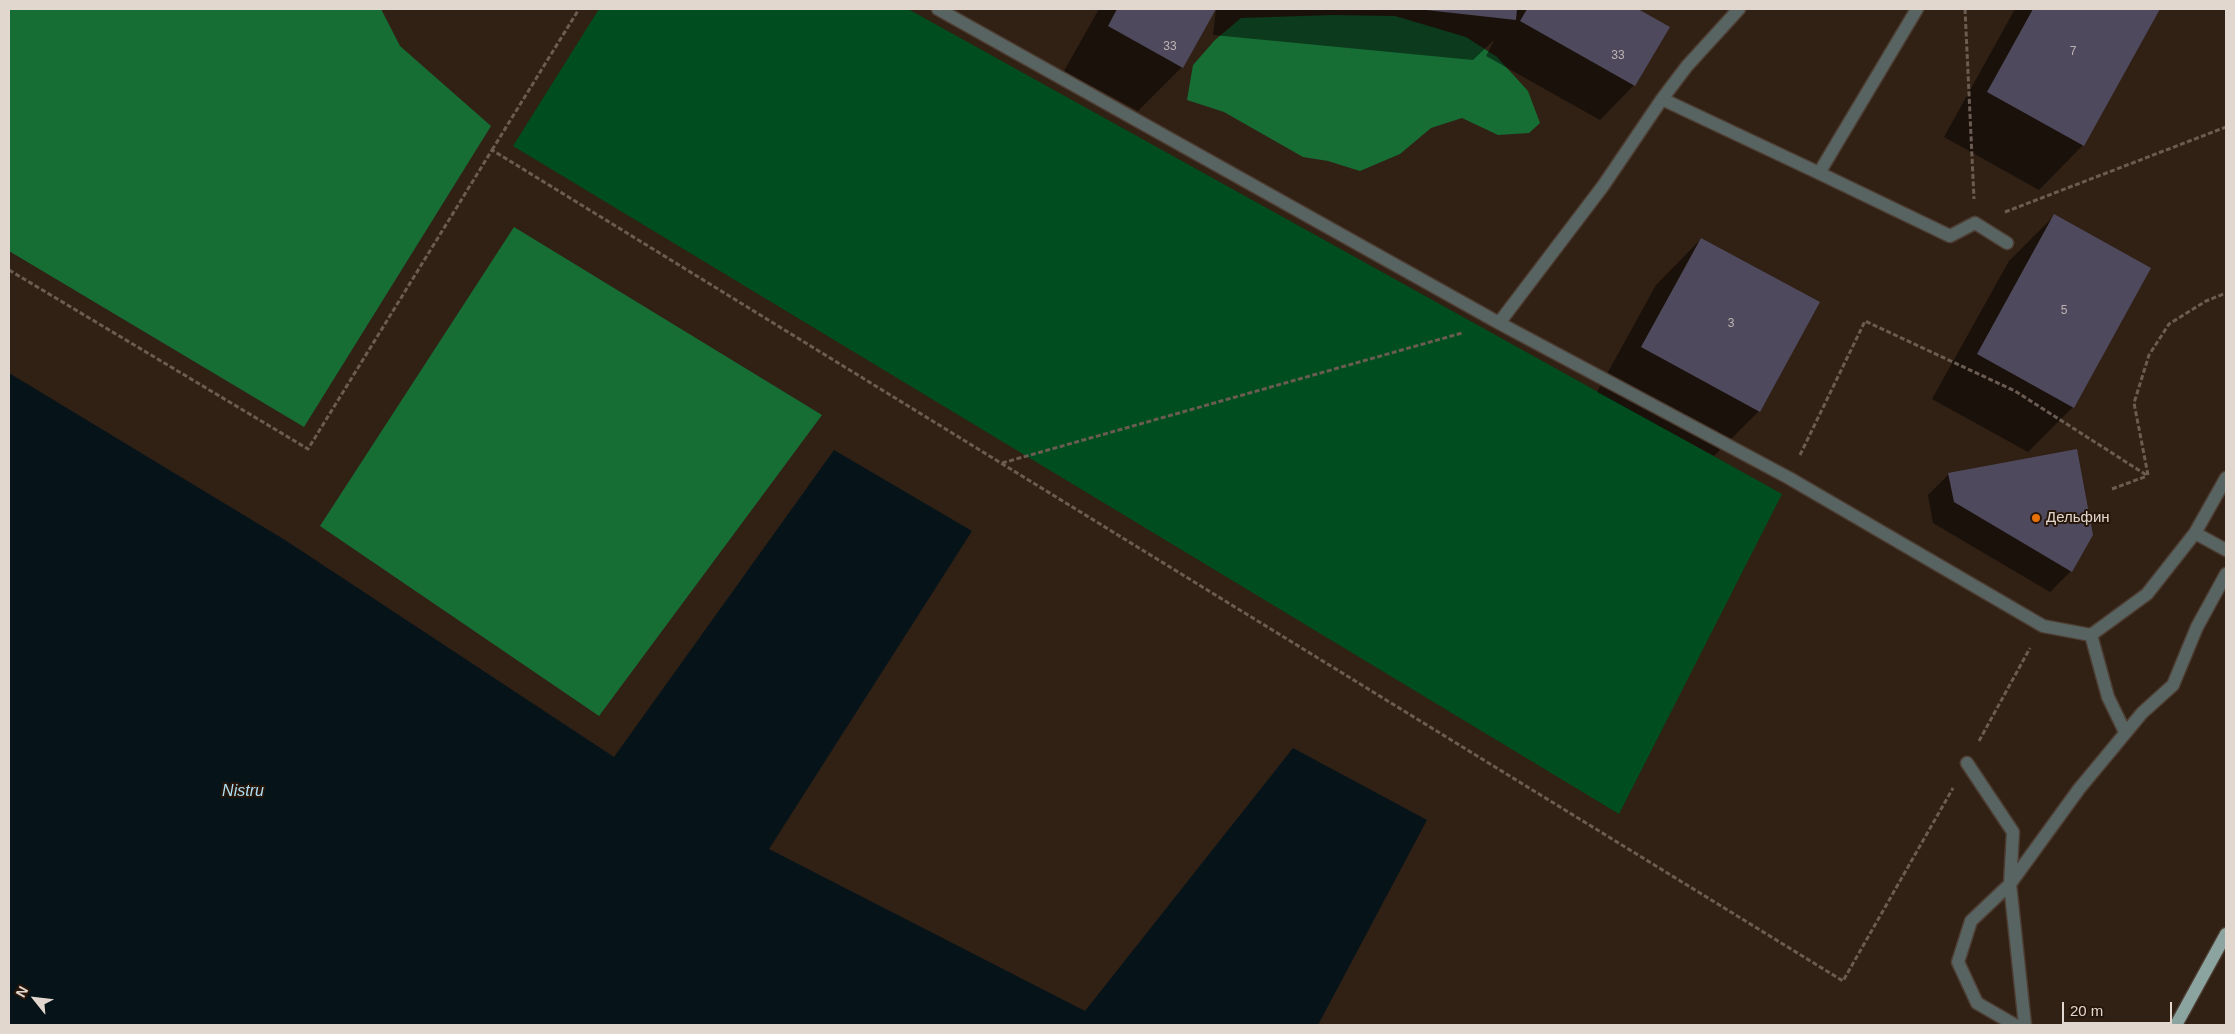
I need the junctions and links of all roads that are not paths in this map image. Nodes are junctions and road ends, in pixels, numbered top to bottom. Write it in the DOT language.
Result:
graph roads {
  1 [pos="938,9"];
  2 [pos="1737,9"];
  3 [pos="1917,9"];
  4 [pos="1662,99"];
  5 [pos="1819,173"];
  6 [pos="2007,243"];
  7 [pos="1499,323"];
  8 [pos="2226,478"];
  9 [pos="2195,533"];
  10 [pos="2226,550"];
  11 [pos="2226,574"];
  12 [pos="2091,636"];
  13 [pos="2125,732"];
  14 [pos="1967,763"];
  15 [pos="2010,884"];
  16 [pos="2226,934"];
  17 [pos="2015,1025"];
  18 [pos="2025,1025"];
  19 [pos="2176,1025"];
  1 -- 7 [label="street"];
  2 -- 4 [label="street"];
  3 -- 5 [label="street"];
  4 -- 5 [label="street"];
  4 -- 7 [label="street"];
  5 -- 6 [label="street"];
  7 -- 12 [label="street"];
  8 -- 9 [label="street"];
  9 -- 10 [label="street"];
  9 -- 12 [label="street"];
  11 -- 13 [label="street"];
  12 -- 13 [label="street"];
  13 -- 15 [label="street"];
  14 -- 15 [label="street"];
  15 -- 17 [label="street"];
  15 -- 18 [label="street"];
  16 -- 19 [label="main road"];
}
